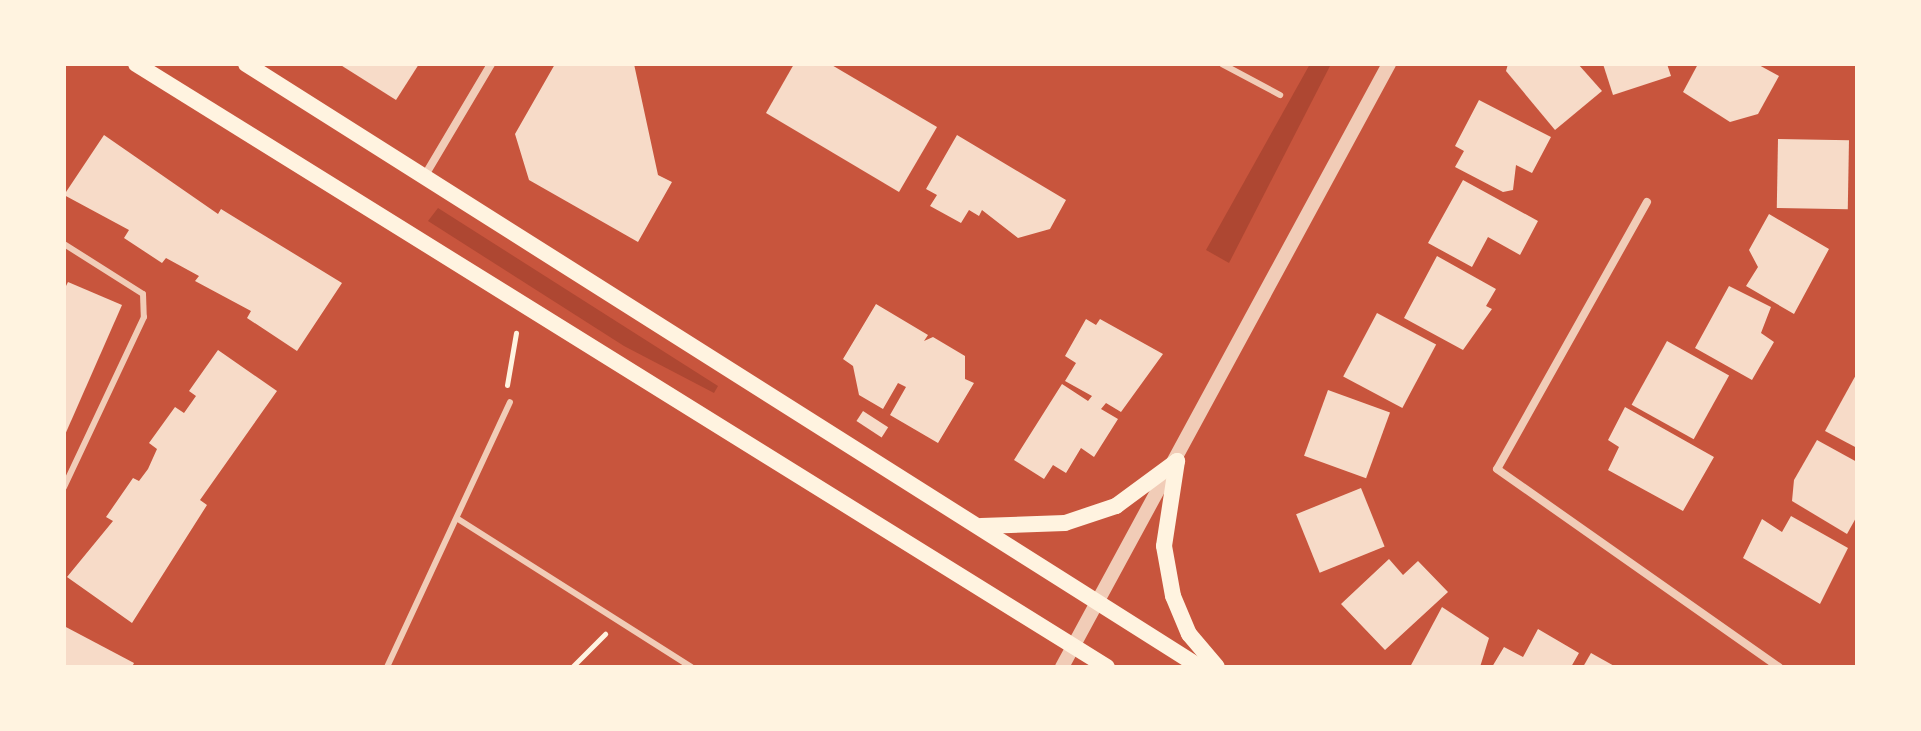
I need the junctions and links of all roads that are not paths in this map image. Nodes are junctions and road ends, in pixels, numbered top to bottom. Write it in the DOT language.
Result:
graph roads {
  1 [pos="136,64"];
  2 [pos="246,64"];
  3 [pos="491,64"];
  4 [pos="1222,64"];
  5 [pos="1389,64"];
  6 [pos="1280,95"];
  7 [pos="423,178"];
  8 [pos="1647,202"];
  9 [pos="64,244"];
  10 [pos="510,402"];
  11 [pos="1177,461"];
  12 [pos="64,487"];
  13 [pos="458,519"];
  14 [pos="977,525"];
  15 [pos="1099,602"];
  16 [pos="1074,646"];
  17 [pos="387,667"];
  18 [pos="691,667"];
  19 [pos="1062,667"];
  20 [pos="1107,667"];
  21 [pos="1200,667"];
  22 [pos="1217,667"];
  23 [pos="1779,667"];
  1 -- 16 [label="main road"];
  2 -- 7 [label="main road"];
  3 -- 7 [label="street"];
  4 -- 6 [label="lane"];
  5 -- 11 [label="street"];
  7 -- 14 [label="main road"];
  8 -- 23 [label="street"];
  9 -- 12 [label="lane"];
  10 -- 13 [label="lane"];
  11 -- 14 [label="main road"];
  11 -- 15 [label="street"];
  11 -- 22 [label="main road"];
  13 -- 17 [label="lane"];
  13 -- 18 [label="lane"];
  14 -- 15 [label="main road"];
  15 -- 16 [label="street"];
  15 -- 21 [label="main road"];
  16 -- 19 [label="street"];
  16 -- 20 [label="main road"];
}
